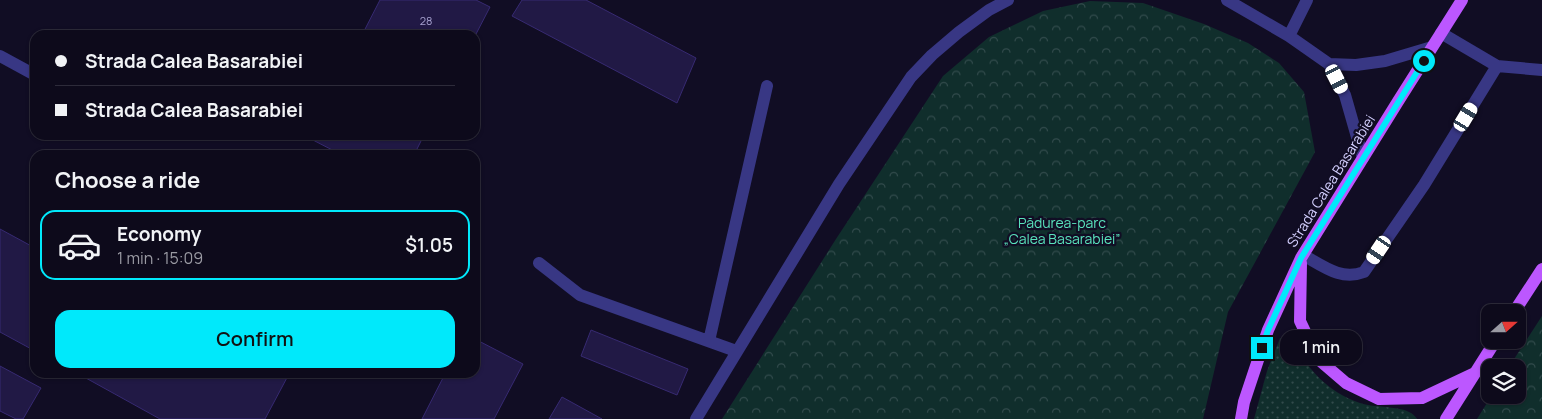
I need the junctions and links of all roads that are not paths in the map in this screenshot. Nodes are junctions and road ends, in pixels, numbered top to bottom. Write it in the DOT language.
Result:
graph roads {
  1 [pos="1008,0"];
  2 [pos="1227,0"];
  3 [pos="1308,0"];
  4 [pos="1462,0"];
  5 [pos="1441,33"];
  6 [pos="1289,36"];
  7 [pos="1432,47"];
  8 [pos="0,56"];
  9 [pos="1329,64"];
  10 [pos="1497,66"];
  11 [pos="1542,70"];
  12 [pos="30,72"];
  13 [pos="768,86"];
  14 [pos="1363,158"];
  15 [pos="1302,257"];
  16 [pos="539,263"];
  17 [pos="1542,269"];
  18 [pos="1519,304"];
  19 [pos="710,341"];
  20 [pos="1490,349"];
  21 [pos="736,351"];
  22 [pos="1475,373"];
  23 [pos="696,419"];
  24 [pos="1241,419"];
  25 [pos="1446,419"];
  1 -- 21 [label="street"];
  2 -- 6 [label="street"];
  3 -- 6 [label="street"];
  4 -- 5 [label="main road, Strada Calea Basarabiei"];
  5 -- 7 [label="main road, Strada Calea Basarabiei"];
  5 -- 10 [label="street"];
  6 -- 9 [label="street"];
  7 -- 9 [label="street"];
  7 -- 14 [label="main road, Strada Calea Basarabiei"];
  8 -- 12 [label="street"];
  9 -- 14 [label="street"];
  10 -- 11 [label="street"];
  10 -- 15 [label="street"];
  13 -- 19 [label="street"];
  14 -- 15 [label="main road, Strada Calea Basarabiei"];
  15 -- 22 [label="main road"];
  15 -- 24 [label="main road, Strada Calea Basarabiei"];
  16 -- 19 [label="street"];
  17 -- 18 [label="main road"];
  19 -- 21 [label="street"];
  20 -- 22 [label="main road"];
  21 -- 23 [label="street"];
  22 -- 25 [label="main road"];
}
